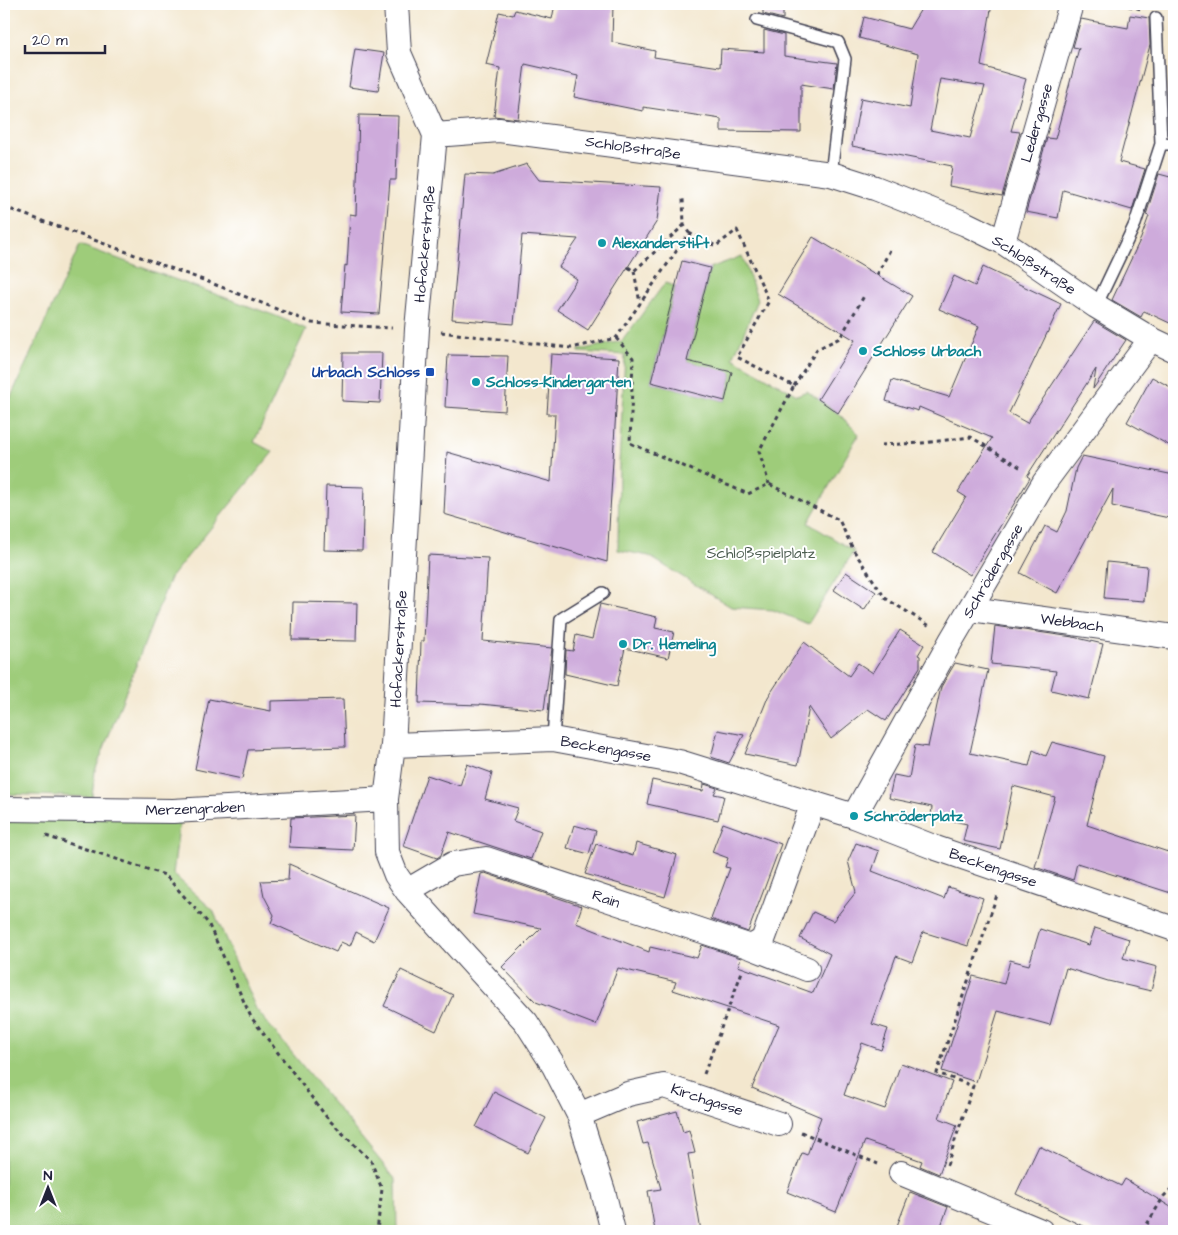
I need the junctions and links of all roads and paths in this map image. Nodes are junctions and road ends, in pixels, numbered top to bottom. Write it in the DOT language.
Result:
graph roads {
  1 [pos="396,4"];
  2 [pos="1070,4"];
  3 [pos="1156,18"];
  4 [pos="757,20"];
  5 [pos="435,134"];
  6 [pos="1161,144"];
  7 [pos="1174,144"];
  8 [pos="831,174"];
  9 [pos="683,199"];
  10 [pos="4,208"];
  11 [pos="684,225"];
  12 [pos="689,233"];
  13 [pos="1003,242"];
  14 [pos="890,250"];
  15 [pos="628,267"];
  16 [pos="634,271"];
  17 [pos="877,275"];
  18 [pos="864,296"];
  19 [pos="640,304"];
  20 [pos="1096,306"];
  21 [pos="417,329"];
  22 [pos="616,338"];
  23 [pos="1152,339"];
  24 [pos="1174,350"];
  25 [pos="794,386"];
  26 [pos="881,445"];
  27 [pos="1044,483"];
  28 [pos="769,484"];
  29 [pos="603,593"];
  30 [pos="971,609"];
  31 [pos="1174,637"];
  32 [pos="952,639"];
  33 [pos="553,739"];
  34 [pos="393,744"];
  35 [pos="386,799"];
  36 [pos="813,803"];
  37 [pos="4,809"];
  38 [pos="854,816"];
  39 [pos="45,836"];
  40 [pos="407,891"];
  41 [pos="998,892"];
  42 [pos="1174,929"];
  43 [pos="751,948"];
  44 [pos="807,969"];
  45 [pos="696,1095"];
  46 [pos="579,1115"];
  47 [pos="779,1124"];
  48 [pos="901,1173"];
  49 [pos="1174,1186"];
  50 [pos="939,1189"];
  51 [pos="993,1222"];
  52 [pos="377,1231"];
  53 [pos="613,1231"];
  54 [pos="1041,1231"];
  55 [pos="1143,1231"];
  1 -- 5 [label="street, Hofackerstraße"];
  2 -- 13 [label="street, Ledergasse"];
  3 -- 6 [label="lane"];
  4 -- 8 [label="lane"];
  5 -- 8 [label="street, Schloßstraße"];
  5 -- 21 [label="street, Hofackerstraße"];
  6 -- 7 [label="lane"];
  6 -- 20 [label="lane"];
  8 -- 13 [label="street, Schloßstraße"];
  9 -- 11 [label="path"];
  10 -- 21 [label="path"];
  11 -- 12 [label="path"];
  11 -- 16 [label="path"];
  12 -- 19 [label="path"];
  12 -- 25 [label="path"];
  13 -- 20 [label="street, Schloßstraße"];
  14 -- 17 [label="path"];
  15 -- 16 [label="path"];
  16 -- 19 [label="path"];
  18 -- 25 [label="path"];
  19 -- 22 [label="path"];
  20 -- 23 [label="street, Schloßstraße"];
  21 -- 22 [label="path"];
  21 -- 34 [label="street, Hofackerstraße"];
  22 -- 28 [label="path"];
  23 -- 24 [label="street, Schloßstraße"];
  23 -- 27 [label="street, Schrödergasse"];
  25 -- 28 [label="path"];
  26 -- 27 [label="path"];
  27 -- 30 [label="street, Schrödergasse"];
  28 -- 32 [label="path"];
  29 -- 33 [label="lane"];
  30 -- 31 [label="street, Webbach"];
  30 -- 32 [label="street, Schrödergasse"];
  32 -- 38 [label="street, Schrödergasse"];
  33 -- 34 [label="street, Beckengasse"];
  33 -- 36 [label="street, Beckengasse"];
  34 -- 35 [label="street, Hofackerstraße"];
  35 -- 37 [label="street, Merzengraben"];
  35 -- 40 [label="street, Hofackerstraße"];
  36 -- 38 [label="street, Beckengasse"];
  36 -- 43 [label="street"];
  38 -- 42 [label="street, Beckengasse"];
  39 -- 52 [label="path"];
  40 -- 43 [label="street, Rain"];
  40 -- 46 [label="street, Hofackerstraße"];
  41 -- 50 [label="path"];
  43 -- 44 [label="street, Rain"];
  43 -- 45 [label="path"];
  45 -- 46 [label="street, Kirchgasse"];
  45 -- 47 [label="street, Kirchgasse"];
  46 -- 53 [label="street, Hofackerstraße"];
  47 -- 48 [label="path"];
  48 -- 50 [label="street"];
  49 -- 55 [label="path"];
  50 -- 51 [label="street"];
  51 -- 54 [label="street"];
}
